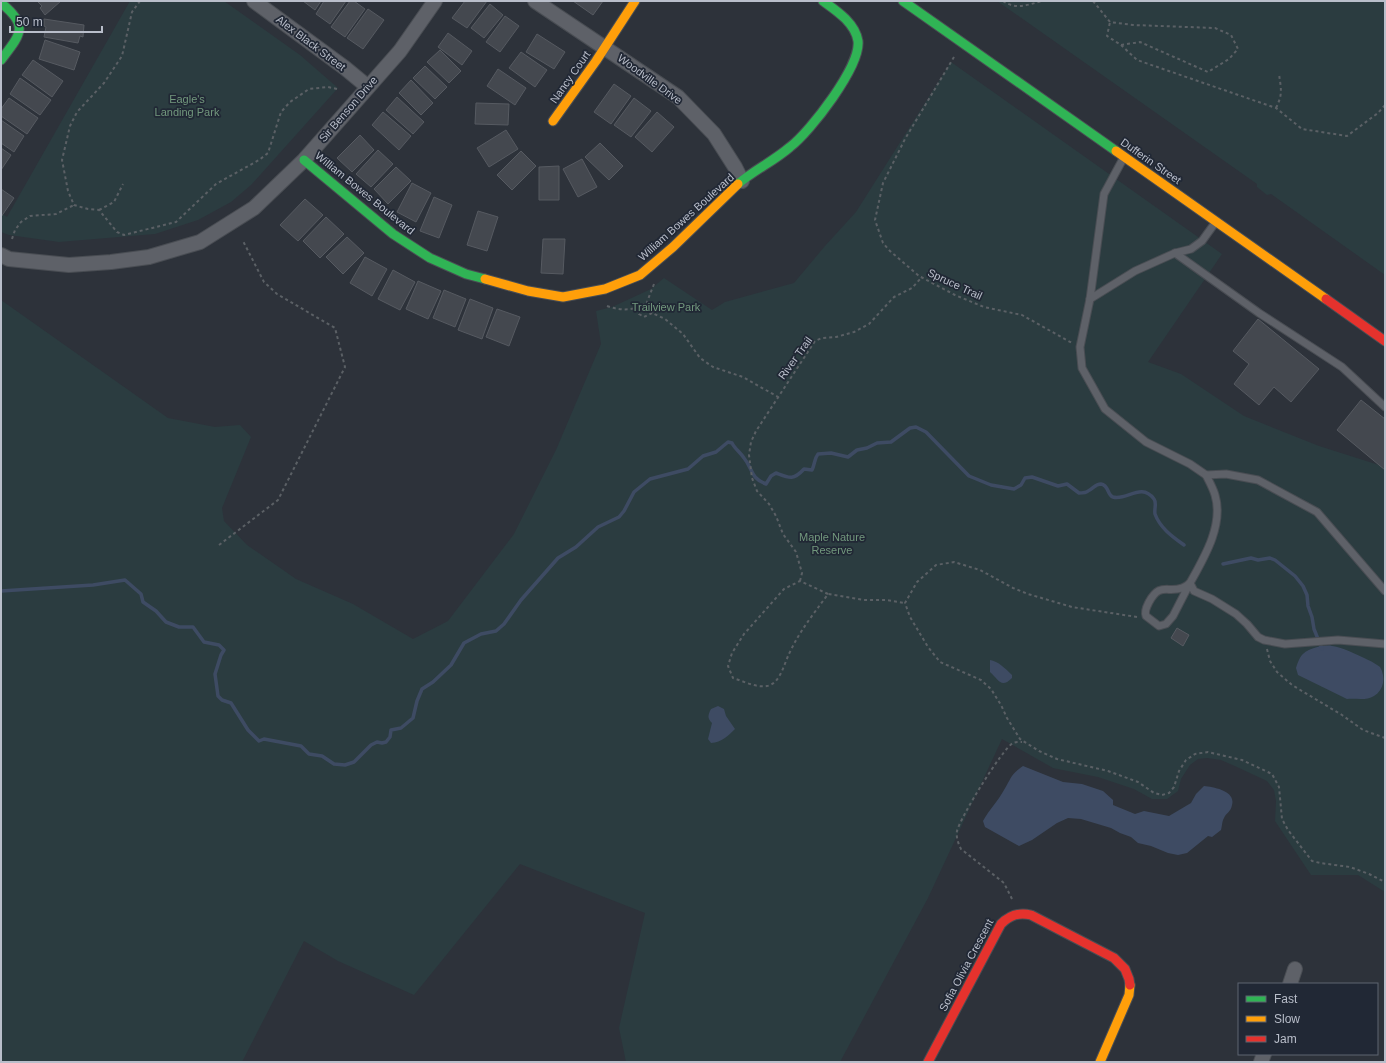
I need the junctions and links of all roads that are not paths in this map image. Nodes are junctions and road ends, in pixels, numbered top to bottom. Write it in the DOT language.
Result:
graph roads {
  1 [pos="254,1"];
  2 [pos="435,1"];
  3 [pos="535,1"];
  4 [pos="635,1"];
  5 [pos="823,1"];
  6 [pos="903,1"];
  7 [pos="1,3"];
  8 [pos="605,47"];
  9 [pos="1,60"];
  10 [pos="368,87"];
  11 [pos="553,121"];
  12 [pos="1124,157"];
  13 [pos="304,160"];
  14 [pos="742,181"];
  15 [pos="1216,221"];
  16 [pos="1175,253"];
  17 [pos="1,255"];
  18 [pos="1090,299"];
  19 [pos="1385,341"];
  20 [pos="1385,407"];
  21 [pos="1206,475"];
  22 [pos="1190,584"];
  23 [pos="1385,591"];
  24 [pos="1385,644"];
  25 [pos="1295,969"];
  26 [pos="1290,983"];
  27 [pos="928,1062"];
  28 [pos="1100,1062"];
  1 -- 10 [label="street, Alex Black Street"];
  2 -- 10 [label="street, Sir Benson Drive"];
  3 -- 8 [label="street, Woodville Drive"];
  4 -- 8 [label="street"];
  5 -- 14 [label="street, William Bowes Boulevard"];
  6 -- 12 [label="street, Dufferin Street"];
  7 -- 9 [label="street"];
  8 -- 11 [label="street, Nancy Court"];
  8 -- 14 [label="street, Woodville Drive"];
  10 -- 13 [label="street, Sir Benson Drive"];
  12 -- 15 [label="street, Dufferin Street"];
  12 -- 18 [label="lane"];
  13 -- 14 [label="street, William Bowes Boulevard"];
  13 -- 17 [label="street, Sir Benson Drive"];
  15 -- 16 [label="lane"];
  15 -- 19 [label="street, Dufferin Street"];
  16 -- 18 [label="lane"];
  16 -- 20 [label="lane"];
  18 -- 21 [label="lane"];
  21 -- 22 [label="lane"];
  21 -- 23 [label="lane"];
  22 -- 22 [label="lane"];
  22 -- 24 [label="lane"];
  25 -- 26 [label="street"];
  27 -- 28 [label="street, Sofia Olivia Crescent"];
}
